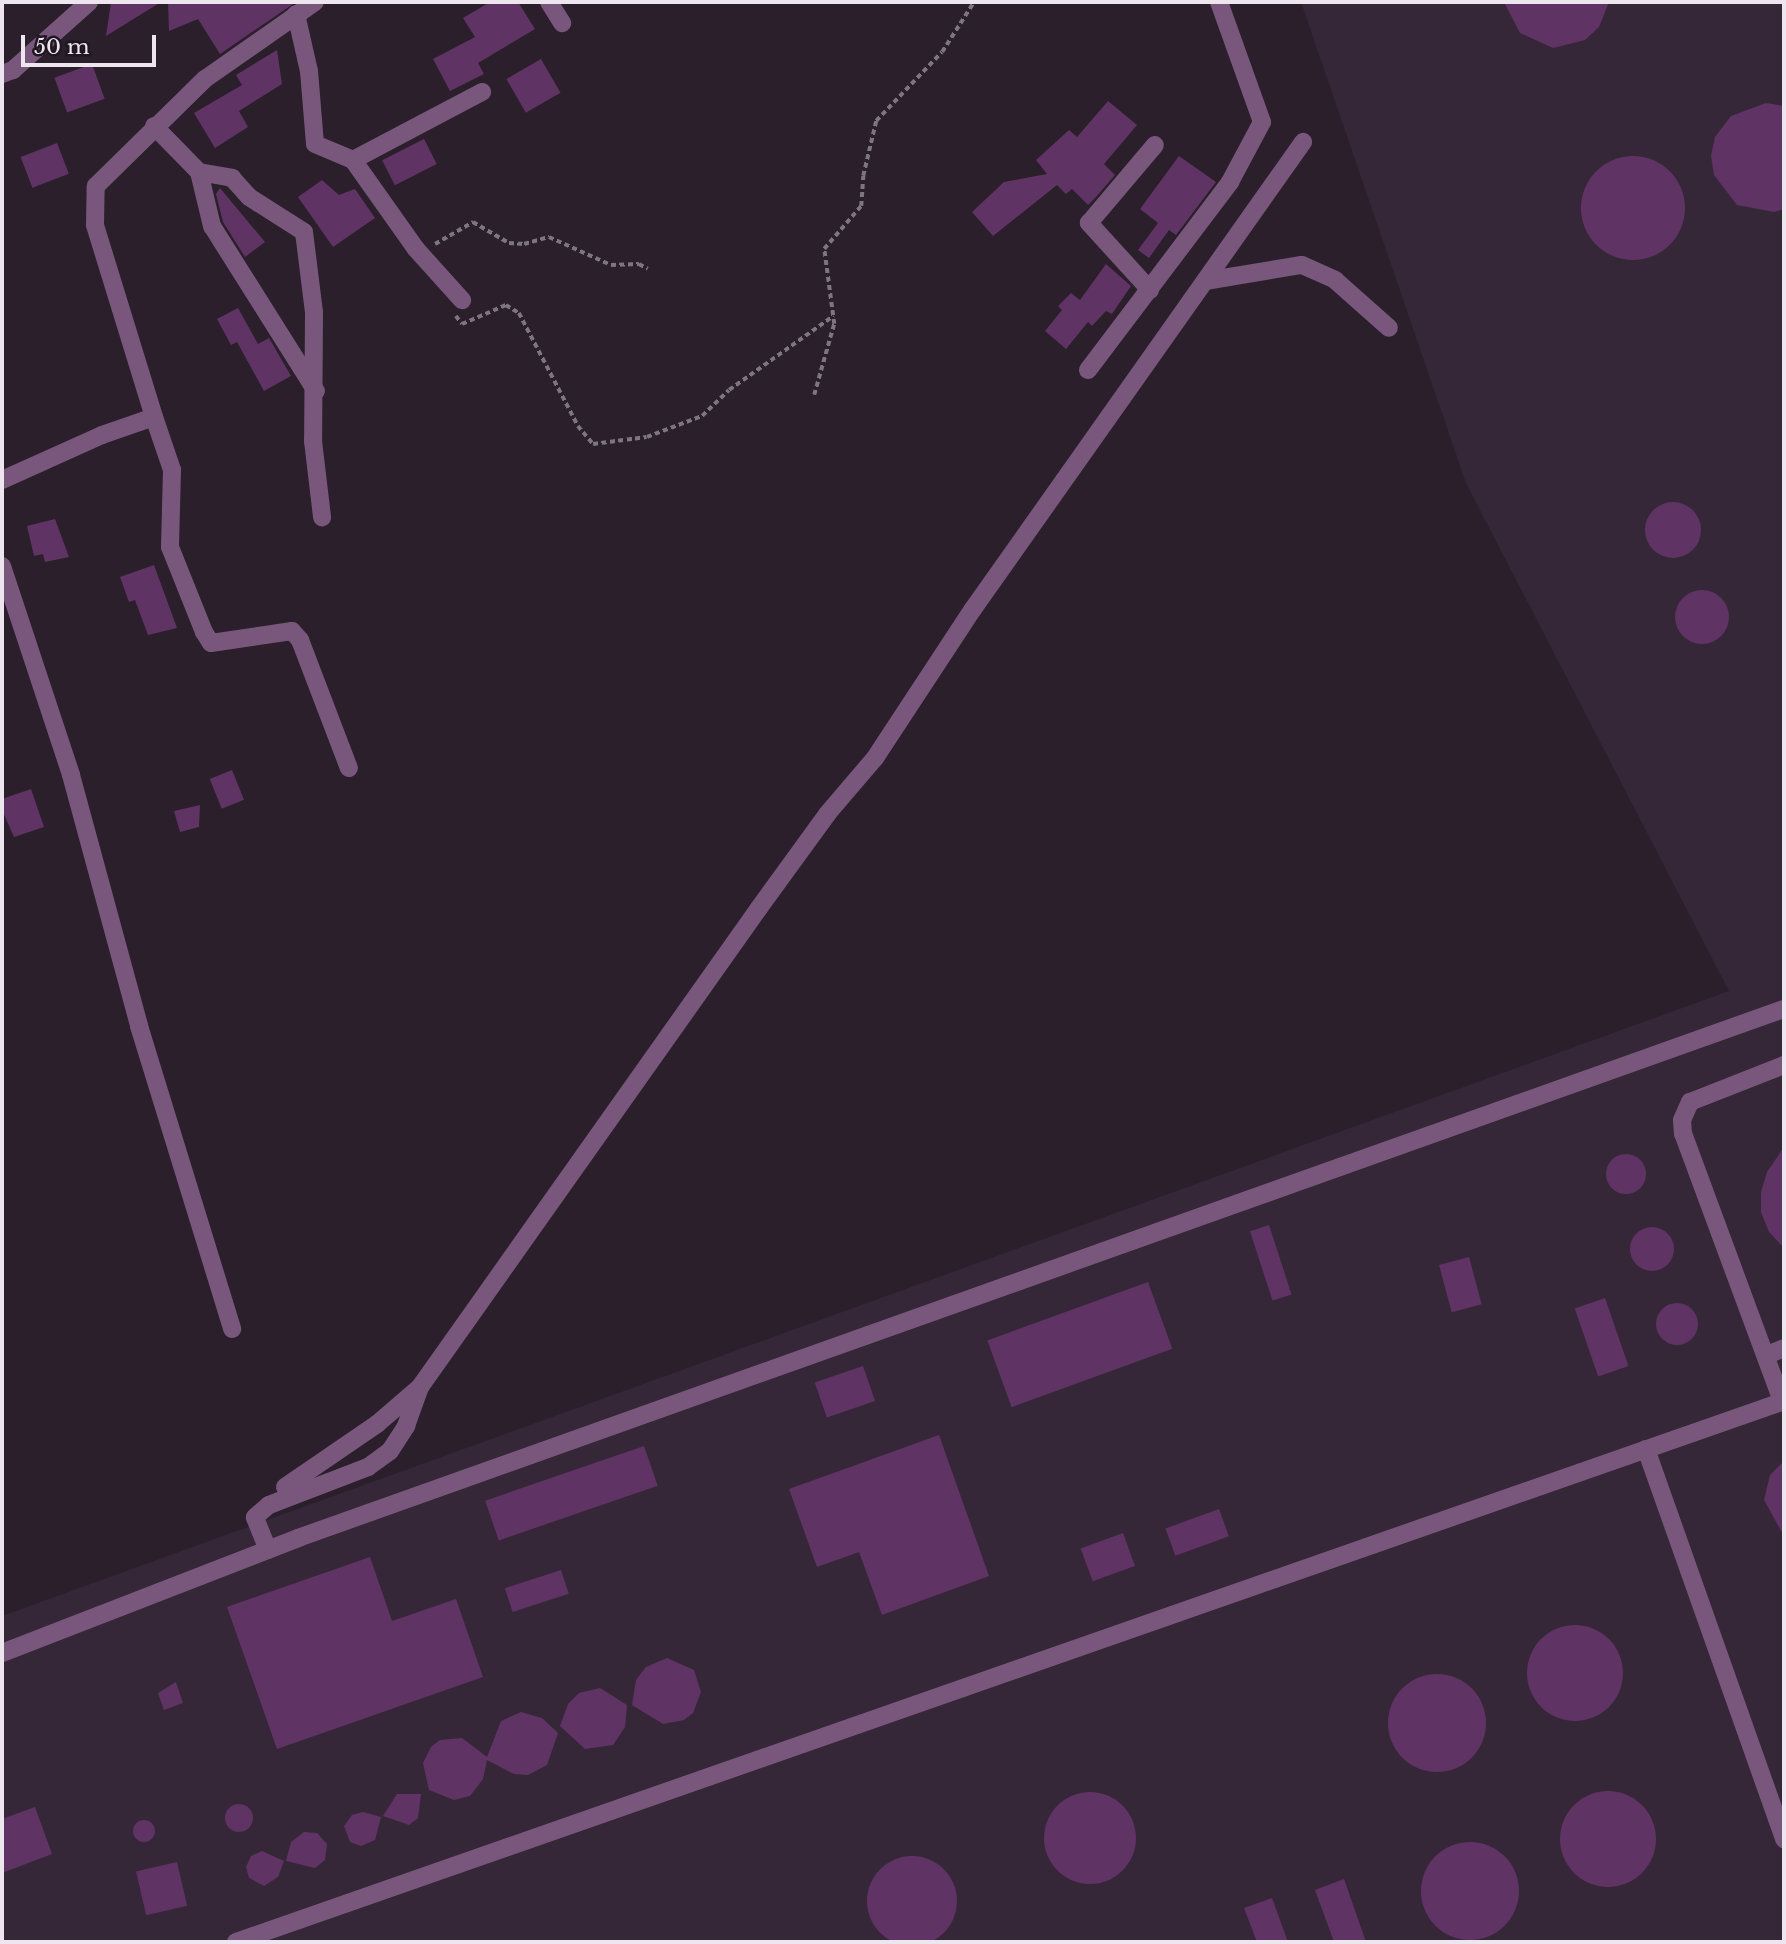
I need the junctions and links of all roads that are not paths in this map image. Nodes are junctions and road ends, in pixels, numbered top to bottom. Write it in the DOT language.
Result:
graph roads {
  1 [pos="89,2"];
  2 [pos="549,2"];
  3 [pos="1219,2"];
  4 [pos="302,7"];
  5 [pos="562,23"];
  6 [pos="2,74"];
  7 [pos="482,92"];
  8 [pos="154,126"];
  9 [pos="1303,142"];
  10 [pos="1155,145"];
  11 [pos="353,160"];
  12 [pos="199,172"];
  13 [pos="1205,281"];
  14 [pos="1150,290"];
  15 [pos="462,300"];
  16 [pos="1389,328"];
  17 [pos="1088,370"];
  18 [pos="316,391"];
  19 [pos="154,417"];
  20 [pos="2,480"];
  21 [pos="322,517"];
  22 [pos="2,566"];
  23 [pos="349,768"];
  24 [pos="1784,1009"];
  25 [pos="1784,1065"];
  26 [pos="232,1329"];
  27 [pos="1784,1348"];
  28 [pos="1767,1355"];
  29 [pos="420,1387"];
  30 [pos="1783,1401"];
  31 [pos="1646,1449"];
  32 [pos="269,1505"];
  33 [pos="268,1550"];
  34 [pos="2,1654"];
  35 [pos="1784,1839"];
  36 [pos="236,1942"];
  1 -- 6 [label="street"];
  2 -- 5 [label="street"];
  3 -- 14 [label="street"];
  4 -- 8 [label="street"];
  4 -- 11 [label="street"];
  7 -- 11 [label="street"];
  8 -- 12 [label="street"];
  8 -- 19 [label="street"];
  9 -- 13 [label="street"];
  10 -- 14 [label="street"];
  11 -- 15 [label="street"];
  12 -- 18 [label="street"];
  12 -- 18 [label="street"];
  13 -- 16 [label="street"];
  13 -- 29 [label="street"];
  14 -- 17 [label="street"];
  18 -- 21 [label="street"];
  19 -- 20 [label="street"];
  19 -- 23 [label="street"];
  22 -- 26 [label="street"];
  24 -- 33 [label="street"];
  25 -- 28 [label="street"];
  27 -- 28 [label="street"];
  28 -- 30 [label="street"];
  29 -- 32 [label="street"];
  29 -- 32 [label="street"];
  30 -- 31 [label="street"];
  31 -- 35 [label="street"];
  31 -- 36 [label="street"];
  32 -- 33 [label="street"];
  33 -- 34 [label="street"];
}
